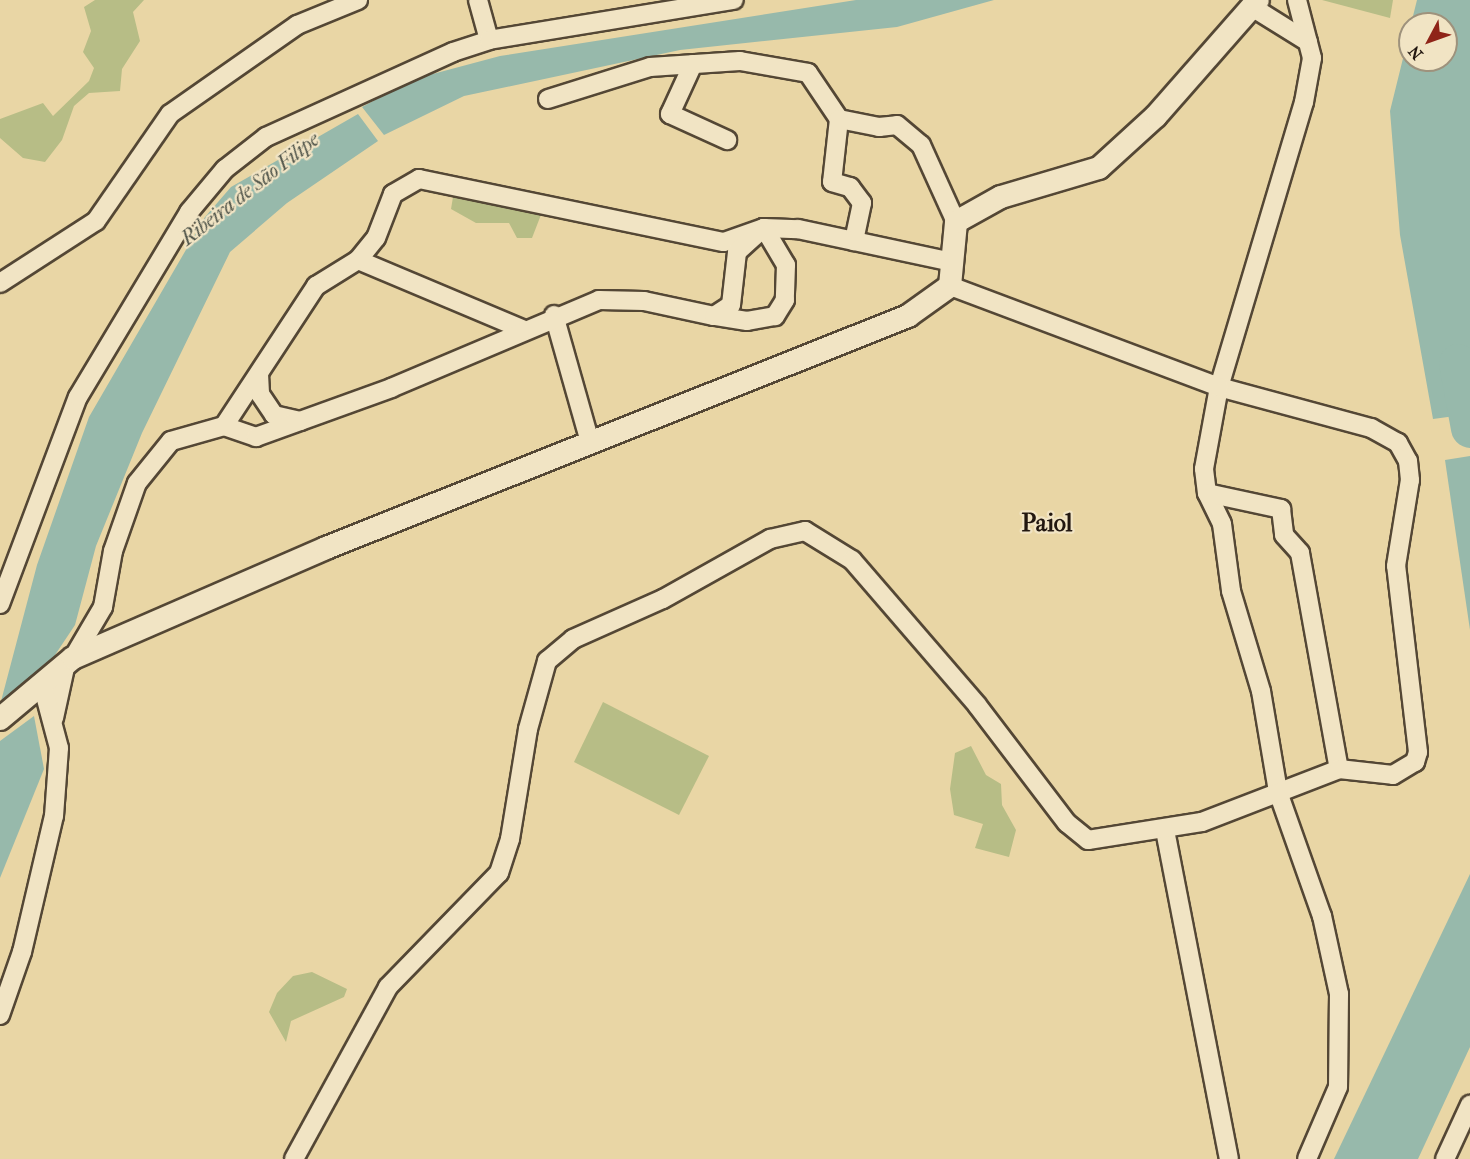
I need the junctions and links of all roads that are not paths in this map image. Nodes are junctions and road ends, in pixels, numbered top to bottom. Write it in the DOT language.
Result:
graph roads {
  1 [pos="358,0"];
  2 [pos="478,0"];
  3 [pos="734,0"];
  4 [pos="1297,0"];
  5 [pos="1255,4"];
  6 [pos="489,40"];
  7 [pos="1308,42"];
  8 [pos="693,64"];
  9 [pos="548,99"];
  10 [pos="839,119"];
  11 [pos="727,140"];
  12 [pos="956,222"];
  13 [pos="764,228"];
  14 [pos="854,241"];
  15 [pos="357,260"];
  16 [pos="952,262"];
  17 [pos="0,283"];
  18 [pos="950,286"];
  19 [pos="554,315"];
  20 [pos="714,316"];
  21 [pos="522,329"];
  22 [pos="259,374"];
  23 [pos="1219,387"];
  24 [pos="301,421"];
  25 [pos="224,426"];
  26 [pos="590,442"];
  27 [pos="1208,494"];
  28 [pos="0,604"];
  29 [pos="70,660"];
  30 [pos="42,684"];
  31 [pos="0,718"];
  32 [pos="53,726"];
  33 [pos="1339,769"];
  34 [pos="1278,792"];
  35 [pos="1165,830"];
  36 [pos="0,1015"];
  37 [pos="1470,1105"];
  38 [pos="294,1159"];
  39 [pos="1229,1159"];
  40 [pos="1307,1159"];
  41 [pos="1446,1159"];
  1 -- 17 [label="street"];
  2 -- 6 [label="street"];
  3 -- 6 [label="street"];
  4 -- 7 [label="street"];
  5 -- 7 [label="street"];
  5 -- 12 [label="street"];
  6 -- 28 [label="street"];
  7 -- 23 [label="street"];
  8 -- 9 [label="street"];
  8 -- 10 [label="street"];
  8 -- 11 [label="street"];
  10 -- 12 [label="street"];
  10 -- 14 [label="street"];
  12 -- 16 [label="street"];
  13 -- 14 [label="street"];
  13 -- 15 [label="street"];
  13 -- 20 [label="street"];
  13 -- 20 [label="street"];
  14 -- 16 [label="street"];
  15 -- 21 [label="street"];
  15 -- 22 [label="street"];
  16 -- 18 [label="street"];
  18 -- 23 [label="street"];
  18 -- 26 [label="street"];
  19 -- 20 [label="street"];
  19 -- 21 [label="street"];
  19 -- 26 [label="street"];
  21 -- 24 [label="street"];
  22 -- 24 [label="street"];
  22 -- 25 [label="street"];
  23 -- 27 [label="street"];
  23 -- 33 [label="street"];
  24 -- 25 [label="street"];
  25 -- 29 [label="street"];
  26 -- 29 [label="street"];
  27 -- 33 [label="street"];
  27 -- 34 [label="street"];
  29 -- 30 [label="street"];
  29 -- 32 [label="street"];
  30 -- 31 [label="street"];
  30 -- 32 [label="street"];
  32 -- 36 [label="street"];
  33 -- 34 [label="street"];
  34 -- 35 [label="street"];
  34 -- 40 [label="street"];
  35 -- 38 [label="street"];
  35 -- 39 [label="street"];
  37 -- 41 [label="street"];
}
